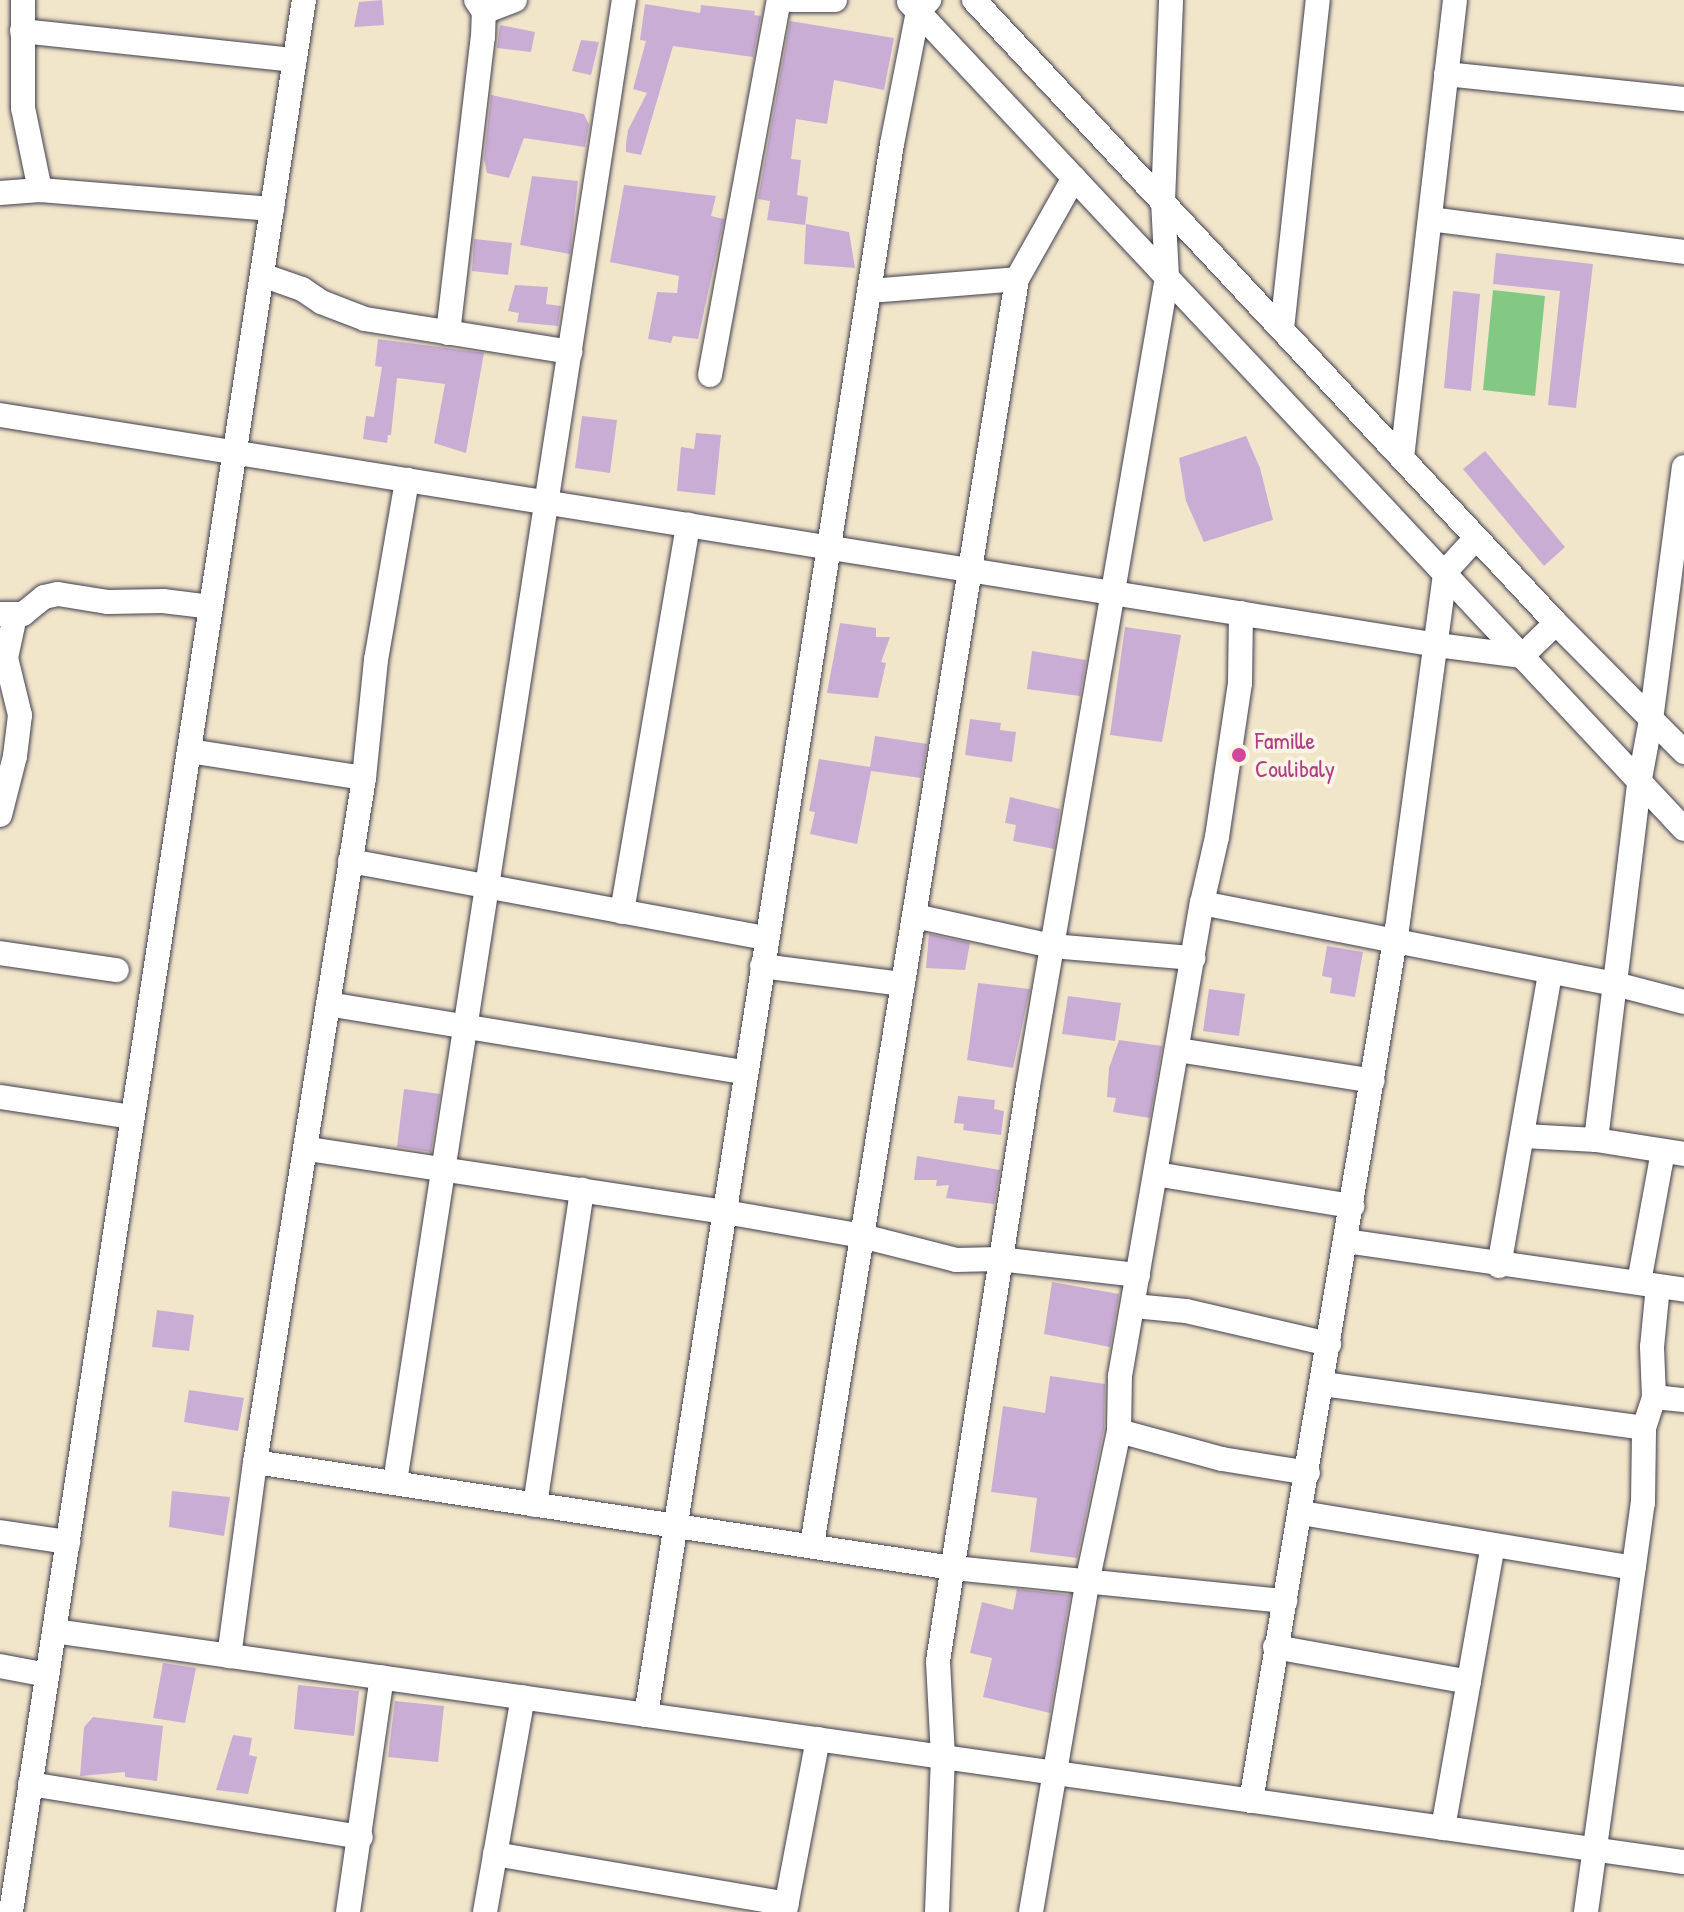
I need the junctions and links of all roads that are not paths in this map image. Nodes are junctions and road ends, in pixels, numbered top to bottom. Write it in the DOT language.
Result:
graph roads {
  1 [pos="23,0"];
  2 [pos="304,0"];
  3 [pos="515,0"];
  4 [pos="624,0"];
  5 [pos="779,0"];
  6 [pos="791,0"];
  7 [pos="835,0"];
  8 [pos="974,0"];
  9 [pos="1171,0"];
  10 [pos="1318,0"];
  11 [pos="1455,0"];
  12 [pos="918,4"];
  13 [pos="480,6"];
  14 [pos="22,31"];
  15 [pos="294,60"];
  16 [pos="1446,74"];
  17 [pos="0,93"];
  18 [pos="1684,99"];
  19 [pos="23,108"];
  20 [pos="1074,178"];
  21 [pos="40,190"];
  22 [pos="0,193"];
  23 [pos="1163,201"];
  24 [pos="272,209"];
  25 [pos="1430,219"];
  26 [pos="1684,252"];
  27 [pos="262,275"];
  28 [pos="1167,277"];
  29 [pos="1017,279"];
  30 [pos="869,291"];
  31 [pos="1282,329"];
  32 [pos="448,333"];
  33 [pos="570,352"];
  34 [pos="710,375"];
  35 [pos="0,415"];
  36 [pos="234,453"];
  37 [pos="1402,458"];
  38 [pos="1684,467"];
  39 [pos="407,480"];
  40 [pos="546,503"];
  41 [pos="688,525"];
  42 [pos="1476,538"];
  43 [pos="831,548"];
  44 [pos="970,570"];
  45 [pos="1677,570"];
  46 [pos="1445,572"];
  47 [pos="1112,593"];
  48 [pos="211,607"];
  49 [pos="1241,613"];
  50 [pos="7,615"];
  51 [pos="1556,623"];
  52 [pos="1437,645"];
  53 [pos="3,648"];
  54 [pos="1522,656"];
  55 [pos="1667,731"];
  56 [pos="189,751"];
  57 [pos="1684,752"];
  58 [pos="364,778"];
  59 [pos="1639,784"];
  60 [pos="0,815"];
  61 [pos="1684,829"];
  62 [pos="350,861"];
  63 [pos="487,888"];
  64 [pos="1202,903"];
  65 [pos="622,912"];
  66 [pos="915,916"];
  67 [pos="767,938"];
  68 [pos="1395,942"];
  69 [pos="1052,946"];
  70 [pos="0,953"];
  71 [pos="1193,958"];
  72 [pos="762,966"];
  73 [pos="117,970"];
  74 [pos="1550,974"];
  75 [pos="903,984"];
  76 [pos="1615,984"];
  77 [pos="1684,1002"];
  78 [pos="328,1004"];
  79 [pos="465,1028"];
  80 [pos="1178,1050"];
  81 [pos="745,1072"];
  82 [pos="1373,1081"];
  83 [pos="0,1097"];
  84 [pos="133,1117"];
  85 [pos="1524,1136"];
  86 [pos="1596,1140"];
  87 [pos="308,1149"];
  88 [pos="1673,1152"];
  89 [pos="443,1167"];
  90 [pos="1156,1174"];
  91 [pos="582,1189"];
  92 [pos="1352,1206"];
  93 [pos="725,1212"];
  94 [pos="862,1236"];
  95 [pos="1346,1241"];
  96 [pos="999,1259"];
  97 [pos="1499,1266"];
  98 [pos="1138,1275"];
  99 [pos="1649,1284"];
  100 [pos="1684,1290"];
  101 [pos="1134,1306"];
  102 [pos="1329,1344"];
  103 [pos="1323,1384"];
  104 [pos="1654,1397"];
  105 [pos="1684,1400"];
  106 [pos="1644,1428"];
  107 [pos="1119,1431"];
  108 [pos="255,1462"];
  109 [pos="1308,1473"];
  110 [pos="395,1482"];
  111 [pos="535,1505"];
  112 [pos="1302,1513"];
  113 [pos="674,1524"];
  114 [pos="0,1532"];
  115 [pos="68,1542"];
  116 [pos="812,1545"];
  117 [pos="1493,1545"];
  118 [pos="953,1568"];
  119 [pos="1633,1568"];
  120 [pos="1087,1583"];
  121 [pos="1285,1601"];
  122 [pos="54,1631"];
  123 [pos="1275,1647"];
  124 [pos="229,1656"];
  125 [pos="0,1666"];
  126 [pos="47,1675"];
  127 [pos="382,1677"];
  128 [pos="1469,1682"];
  129 [pos="523,1697"];
  130 [pos="646,1715"];
  131 [pos="818,1739"];
  132 [pos="943,1757"];
  133 [pos="1057,1773"];
  134 [pos="30,1784"];
  135 [pos="1251,1801"];
  136 [pos="1443,1828"];
  137 [pos="361,1837"];
  138 [pos="1594,1849"];
  139 [pos="495,1854"];
  140 [pos="1684,1862"];
  141 [pos="786,1908"];
  142 [pos="11,1912"];
  143 [pos="348,1912"];
  144 [pos="485,1912"];
  145 [pos="937,1912"];
  146 [pos="1031,1912"];
  147 [pos="1586,1912"];
  1 -- 14 [label="street"];
  2 -- 15 [label="street"];
  3 -- 13 [label="street"];
  4 -- 33 [label="street"];
  5 -- 34 [label="street"];
  6 -- 7 [label="street"];
  8 -- 23 [label="street"];
  9 -- 23 [label="street"];
  10 -- 31 [label="street"];
  11 -- 16 [label="street"];
  12 -- 20 [label="street"];
  12 -- 30 [label="street"];
  13 -- 32 [label="street"];
  14 -- 15 [label="street"];
  14 -- 19 [label="street"];
  15 -- 24 [label="street"];
  16 -- 18 [label="street"];
  16 -- 25 [label="street"];
  17 -- 19 [label="street"];
  19 -- 21 [label="street"];
  20 -- 28 [label="street"];
  20 -- 29 [label="street"];
  21 -- 22 [label="street"];
  21 -- 24 [label="street"];
  23 -- 28 [label="street"];
  23 -- 31 [label="street"];
  24 -- 27 [label="street"];
  25 -- 26 [label="street"];
  25 -- 37 [label="street"];
  27 -- 32 [label="street"];
  27 -- 36 [label="street"];
  28 -- 46 [label="street"];
  28 -- 47 [label="street"];
  29 -- 30 [label="street"];
  29 -- 44 [label="street"];
  30 -- 43 [label="street"];
  31 -- 37 [label="street"];
  32 -- 33 [label="street"];
  33 -- 40 [label="street"];
  35 -- 36 [label="street"];
  36 -- 39 [label="street"];
  36 -- 48 [label="street"];
  37 -- 42 [label="street"];
  38 -- 45 [label="street"];
  39 -- 40 [label="street"];
  39 -- 58 [label="street"];
  40 -- 41 [label="street"];
  40 -- 63 [label="street"];
  41 -- 43 [label="street"];
  41 -- 65 [label="street"];
  42 -- 46 [label="street"];
  42 -- 51 [label="street"];
  43 -- 44 [label="street"];
  43 -- 67 [label="street"];
  44 -- 47 [label="street"];
  44 -- 66 [label="street"];
  45 -- 55 [label="street"];
  46 -- 52 [label="street"];
  46 -- 54 [label="street"];
  47 -- 49 [label="street"];
  47 -- 69 [label="street"];
  48 -- 50 [label="street"];
  48 -- 56 [label="street"];
  49 -- 52 [label="street"];
  49 -- 64 [label="street"];
  50 -- 53 [label="street"];
  51 -- 54 [label="street"];
  51 -- 55 [label="street"];
  52 -- 54 [label="street"];
  52 -- 68 [label="street"];
  53 -- 60 [label="street"];
  54 -- 59 [label="street"];
  55 -- 57 [label="street"];
  55 -- 59 [label="street"];
  56 -- 58 [label="street"];
  56 -- 84 [label="street"];
  58 -- 62 [label="street"];
  59 -- 61 [label="street"];
  59 -- 76 [label="street"];
  62 -- 63 [label="street"];
  62 -- 78 [label="street"];
  63 -- 65 [label="street"];
  63 -- 79 [label="street"];
  64 -- 68 [label="street"];
  64 -- 71 [label="street"];
  65 -- 67 [label="street"];
  66 -- 69 [label="street"];
  66 -- 75 [label="street"];
  67 -- 72 [label="street"];
  68 -- 74 [label="street"];
  68 -- 82 [label="street"];
  69 -- 71 [label="street"];
  69 -- 96 [label="street"];
  70 -- 73 [label="street"];
  71 -- 80 [label="street"];
  72 -- 75 [label="street"];
  72 -- 81 [label="street"];
  74 -- 76 [label="street"];
  74 -- 85 [label="street"];
  75 -- 94 [label="street"];
  76 -- 77 [label="street"];
  76 -- 86 [label="street"];
  78 -- 79 [label="street"];
  78 -- 87 [label="street"];
  79 -- 81 [label="street"];
  79 -- 89 [label="street"];
  80 -- 82 [label="street"];
  80 -- 90 [label="street"];
  81 -- 93 [label="street"];
  82 -- 92 [label="street"];
  83 -- 84 [label="street"];
  84 -- 115 [label="street"];
  85 -- 86 [label="street"];
  85 -- 97 [label="street"];
  86 -- 88 [label="street"];
  87 -- 89 [label="street"];
  87 -- 108 [label="street"];
  88 -- 99 [label="street"];
  89 -- 91 [label="street"];
  89 -- 110 [label="street"];
  90 -- 92 [label="street"];
  90 -- 98 [label="street"];
  91 -- 93 [label="street"];
  91 -- 111 [label="street"];
  92 -- 95 [label="street"];
  93 -- 94 [label="street"];
  93 -- 113 [label="street"];
  94 -- 96 [label="street"];
  94 -- 116 [label="street"];
  95 -- 97 [label="street"];
  95 -- 102 [label="street"];
  96 -- 98 [label="street"];
  96 -- 118 [label="street"];
  97 -- 99 [label="street"];
  98 -- 101 [label="street"];
  99 -- 100 [label="street"];
  99 -- 104 [label="street"];
  101 -- 102 [label="street"];
  101 -- 107 [label="street"];
  102 -- 103 [label="street"];
  103 -- 106 [label="street"];
  103 -- 109 [label="street"];
  104 -- 105 [label="street"];
  104 -- 106 [label="street"];
  106 -- 119 [label="street"];
  107 -- 109 [label="street"];
  107 -- 120 [label="street"];
  108 -- 110 [label="street"];
  108 -- 124 [label="street"];
  109 -- 112 [label="street"];
  110 -- 111 [label="street"];
  111 -- 113 [label="street"];
  112 -- 117 [label="street"];
  112 -- 121 [label="street"];
  113 -- 116 [label="street"];
  113 -- 130 [label="street"];
  114 -- 115 [label="street"];
  115 -- 122 [label="street"];
  116 -- 118 [label="street"];
  117 -- 119 [label="street"];
  117 -- 128 [label="street"];
  118 -- 120 [label="street"];
  118 -- 132 [label="street"];
  119 -- 138 [label="street"];
  120 -- 121 [label="street"];
  120 -- 133 [label="street"];
  121 -- 123 [label="street"];
  122 -- 124 [label="street"];
  122 -- 126 [label="street"];
  123 -- 128 [label="street"];
  123 -- 135 [label="street"];
  124 -- 127 [label="street"];
  125 -- 126 [label="street"];
  126 -- 134 [label="street"];
  127 -- 129 [label="street"];
  127 -- 137 [label="street"];
  128 -- 136 [label="street"];
  129 -- 130 [label="street"];
  129 -- 139 [label="street"];
  130 -- 131 [label="street"];
  131 -- 132 [label="street"];
  131 -- 141 [label="street"];
  132 -- 133 [label="street"];
  132 -- 145 [label="street"];
  133 -- 135 [label="street"];
  133 -- 146 [label="street"];
  134 -- 137 [label="street"];
  134 -- 142 [label="street"];
  135 -- 136 [label="street"];
  136 -- 138 [label="street"];
  137 -- 143 [label="street"];
  138 -- 140 [label="street"];
  138 -- 147 [label="street"];
  139 -- 141 [label="street"];
  139 -- 144 [label="street"];
}
